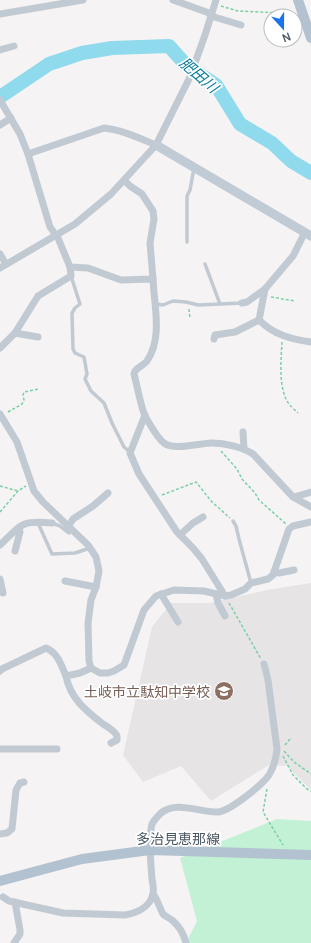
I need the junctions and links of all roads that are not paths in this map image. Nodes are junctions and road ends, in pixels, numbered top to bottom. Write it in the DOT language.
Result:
graph roads {
  1 [pos="82,0"];
  2 [pos="173,0"];
  3 [pos="298,0"];
  4 [pos="215,2"];
  5 [pos="0,14"];
  6 [pos="211,15"];
  7 [pos="241,25"];
  8 [pos="311,38"];
  9 [pos="14,46"];
  10 [pos="0,50"];
  11 [pos="0,100"];
  12 [pos="10,116"];
  13 [pos="0,125"];
  14 [pos="156,144"];
  15 [pos="28,154"];
  16 [pos="194,167"];
  17 [pos="124,180"];
  18 [pos="55,234"];
  19 [pos="308,234"];
  20 [pos="187,242"];
  21 [pos="0,254"];
  22 [pos="205,264"];
  23 [pos="3,266"];
  24 [pos="70,267"];
  25 [pos="71,276"];
  26 [pos="153,279"];
  27 [pos="264,293"];
  28 [pos="242,303"];
  29 [pos="154,304"];
  30 [pos="220,304"];
  31 [pos="259,320"];
  32 [pos="15,333"];
  33 [pos="38,337"];
  34 [pos="214,339"];
  35 [pos="311,342"];
  36 [pos="0,348"];
  37 [pos="145,415"];
  38 [pos="1,418"];
  39 [pos="243,432"];
  40 [pos="244,449"];
  41 [pos="130,453"];
  42 [pos="311,492"];
  43 [pos="108,493"];
  44 [pos="294,497"];
  45 [pos="311,507"];
  46 [pos="204,516"];
  47 [pos="233,521"];
  48 [pos="38,522"];
  49 [pos="311,522"];
  50 [pos="52,523"];
  51 [pos="19,528"];
  52 [pos="70,528"];
  53 [pos="180,535"];
  54 [pos="0,545"];
  55 [pos="90,548"];
  56 [pos="15,551"];
  57 [pos="294,570"];
  58 [pos="274,572"];
  59 [pos="0,579"];
  60 [pos="65,580"];
  61 [pos="251,583"];
  62 [pos="96,587"];
  63 [pos="3,593"];
  64 [pos="161,594"];
  65 [pos="216,594"];
  66 [pos="225,596"];
  67 [pos="225,616"];
  68 [pos="178,622"];
  69 [pos="264,664"];
  70 [pos="91,668"];
  71 [pos="0,671"];
  72 [pos="66,676"];
  73 [pos="111,743"];
  74 [pos="0,749"];
  75 [pos="57,749"];
  76 [pos="24,782"];
  77 [pos="0,834"];
  78 [pos="150,850"];
  79 [pos="311,855"];
  80 [pos="0,881"];
  81 [pos="153,894"];
  82 [pos="3,897"];
  83 [pos="14,902"];
  84 [pos="14,943"];
  85 [pos="186,943"];
  1 -- 5 [label="street"];
  2 -- 6 [label="street"];
  3 -- 8 [label="main road"];
  4 -- 6 [label="street"];
  6 -- 7 [label="street"];
  6 -- 14 [label="street"];
  9 -- 10 [label="street"];
  11 -- 12 [label="street"];
  12 -- 13 [label="street"];
  12 -- 15 [label="street"];
  14 -- 15 [label="street"];
  14 -- 16 [label="street"];
  14 -- 17 [label="street"];
  15 -- 18 [label="street"];
  16 -- 19 [label="street"];
  16 -- 20 [label="lane"];
  17 -- 18 [label="street"];
  17 -- 26 [label="street"];
  18 -- 23 [label="street"];
  18 -- 24 [label="street"];
  19 -- 27 [label="street"];
  21 -- 23 [label="street"];
  22 -- 30 [label="lane"];
  24 -- 25 [label="street"];
  24 -- 26 [label="street"];
  25 -- 32 [label="street"];
  25 -- 41 [label="lane"];
  26 -- 29 [label="street"];
  27 -- 28 [label="street"];
  27 -- 31 [label="street"];
  28 -- 30 [label="lane"];
  29 -- 30 [label="lane"];
  29 -- 37 [label="street"];
  31 -- 34 [label="street"];
  31 -- 35 [label="street"];
  32 -- 33 [label="street"];
  32 -- 36 [label="street"];
  37 -- 40 [label="street"];
  37 -- 41 [label="street"];
  38 -- 52 [label="street"];
  39 -- 40 [label="street"];
  40 -- 44 [label="street"];
  41 -- 53 [label="street"];
  42 -- 44 [label="street"];
  43 -- 52 [label="street"];
  44 -- 45 [label="street"];
  46 -- 53 [label="street"];
  47 -- 61 [label="lane"];
  48 -- 50 [label="street"];
  48 -- 51 [label="street"];
  48 -- 55 [label="lane"];
  49 -- 58 [label="street"];
  50 -- 52 [label="lane"];
  51 -- 54 [label="street"];
  51 -- 56 [label="street"];
  52 -- 55 [label="street"];
  53 -- 66 [label="street"];
  55 -- 62 [label="street"];
  57 -- 58 [label="street"];
  58 -- 61 [label="street"];
  59 -- 63 [label="street"];
  60 -- 62 [label="street"];
  61 -- 66 [label="street"];
  62 -- 70 [label="street"];
  64 -- 65 [label="street"];
  64 -- 68 [label="street"];
  64 -- 70 [label="street"];
  65 -- 66 [label="street"];
  65 -- 67 [label="street"];
  69 -- 78 [label="street"];
  70 -- 72 [label="street"];
  71 -- 72 [label="street"];
  72 -- 73 [label="street"];
  74 -- 75 [label="street"];
  76 -- 77 [label="street"];
  78 -- 79 [label="main road, 多治見恵那線"];
  78 -- 80 [label="main road, 多治見恵那線"];
  78 -- 81 [label="street"];
  81 -- 83 [label="street"];
  81 -- 85 [label="street"];
  82 -- 83 [label="street"];
  83 -- 84 [label="street"];
}
